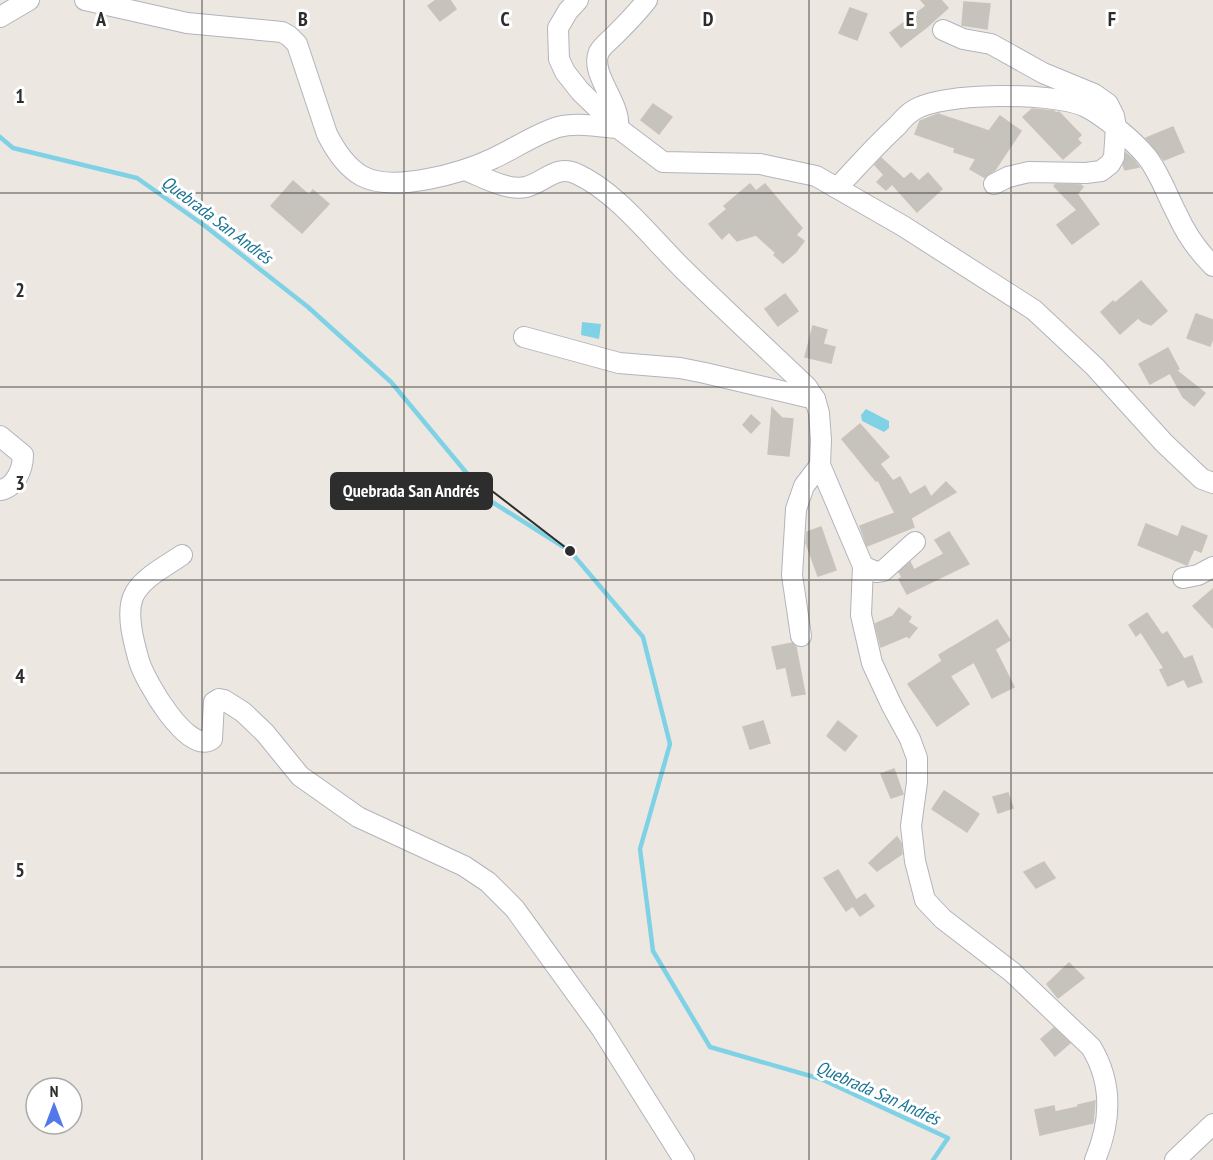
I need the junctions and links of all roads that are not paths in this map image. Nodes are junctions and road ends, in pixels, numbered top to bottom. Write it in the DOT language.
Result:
graph roads {
  1 [pos="29,0"];
  2 [pos="85,0"];
  3 [pos="578,0"];
  4 [pos="647,0"];
  5 [pos="0,17"];
  6 [pos="943,30"];
  7 [pos="1116,127"];
  8 [pos="618,128"];
  9 [pos="465,170"];
  10 [pos="994,184"];
  11 [pos="837,188"];
  12 [pos="1213,266"];
  13 [pos="524,337"];
  14 [pos="815,399"];
  15 [pos="0,436"];
  16 [pos="820,465"];
  17 [pos="1213,483"];
  18 [pos="0,490"];
  19 [pos="915,542"];
  20 [pos="182,555"];
  21 [pos="863,566"];
  22 [pos="1213,567"];
  23 [pos="1183,578"];
  24 [pos="801,636"];
  25 [pos="1213,1124"];
  26 [pos="684,1160"];
  27 [pos="1095,1160"];
  28 [pos="1175,1160"];
  1 -- 5 [label="street"];
  2 -- 9 [label="street"];
  3 -- 8 [label="street"];
  4 -- 8 [label="street"];
  6 -- 7 [label="street"];
  7 -- 10 [label="street"];
  7 -- 11 [label="street"];
  7 -- 12 [label="street"];
  8 -- 9 [label="street"];
  8 -- 11 [label="street"];
  9 -- 14 [label="street"];
  11 -- 17 [label="street"];
  13 -- 14 [label="street"];
  14 -- 16 [label="street"];
  15 -- 18 [label="street"];
  16 -- 21 [label="street"];
  16 -- 24 [label="street"];
  19 -- 21 [label="street"];
  20 -- 26 [label="street"];
  21 -- 27 [label="street"];
  22 -- 23 [label="street"];
  25 -- 28 [label="street"];
}
